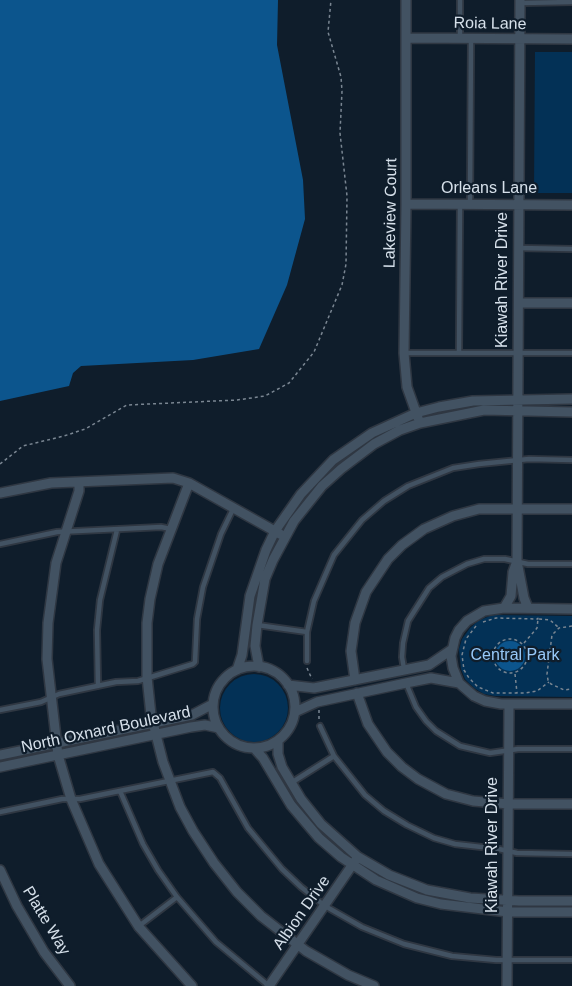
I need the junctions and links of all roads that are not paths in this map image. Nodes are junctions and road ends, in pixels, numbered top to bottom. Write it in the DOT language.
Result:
graph roads {
  1 [pos="406,0"];
  2 [pos="460,0"];
  3 [pos="520,1"];
  4 [pos="572,2"];
  5 [pos="407,38"];
  6 [pos="460,38"];
  7 [pos="471,38"];
  8 [pos="520,39"];
  9 [pos="572,39"];
  10 [pos="406,204"];
  11 [pos="465,204"];
  12 [pos="519,204"];
  13 [pos="572,205"];
  14 [pos="518,248"];
  15 [pos="572,249"];
  16 [pos="519,303"];
  17 [pos="572,303"];
  18 [pos="459,352"];
  19 [pos="518,352"];
  20 [pos="404,353"];
  21 [pos="572,353"];
  22 [pos="572,399"];
  23 [pos="518,400"];
  24 [pos="518,411"];
  25 [pos="572,412"];
  26 [pos="416,413"];
  27 [pos="420,423"];
  28 [pos="572,460"];
  29 [pos="518,461"];
  30 [pos="79,482"];
  31 [pos="189,483"];
  32 [pos="0,493"];
  33 [pos="234,507"];
  34 [pos="518,508"];
  35 [pos="572,509"];
  36 [pos="171,529"];
  37 [pos="117,530"];
  38 [pos="275,531"];
  39 [pos="65,532"];
  40 [pos="285,536"];
  41 [pos="0,544"];
  42 [pos="517,561"];
  43 [pos="572,564"];
  44 [pos="504,608"];
  45 [pos="528,608"];
  46 [pos="572,609"];
  47 [pos="256,625"];
  48 [pos="307,632"];
  49 [pos="451,650"];
  50 [pos="307,661"];
  51 [pos="260,667"];
  52 [pos="404,669"];
  53 [pos="237,670"];
  54 [pos="147,677"];
  55 [pos="355,680"];
  56 [pos="406,682"];
  57 [pos="459,683"];
  58 [pos="288,685"];
  59 [pos="98,686"];
  60 [pos="357,693"];
  61 [pos="50,698"];
  62 [pos="513,702"];
  63 [pos="213,704"];
  64 [pos="572,704"];
  65 [pos="0,711"];
  66 [pos="295,712"];
  67 [pos="153,723"];
  68 [pos="320,726"];
  69 [pos="219,728"];
  70 [pos="155,735"];
  71 [pos="278,741"];
  72 [pos="56,743"];
  73 [pos="254,748"];
  74 [pos="572,749"];
  75 [pos="508,751"];
  76 [pos="0,755"];
  77 [pos="58,755"];
  78 [pos="334,756"];
  79 [pos="0,767"];
  80 [pos="170,780"];
  81 [pos="290,783"];
  82 [pos="120,790"];
  83 [pos="71,799"];
  84 [pos="509,804"];
  85 [pos="572,804"];
  86 [pos="0,812"];
  87 [pos="509,851"];
  88 [pos="572,854"];
  89 [pos="358,857"];
  90 [pos="352,866"];
  91 [pos="0,870"];
  92 [pos="177,897"];
  93 [pos="508,901"];
  94 [pos="572,901"];
  95 [pos="325,906"];
  96 [pos="508,912"];
  97 [pos="572,912"];
  98 [pos="138,927"];
  99 [pos="297,945"];
  100 [pos="507,960"];
  101 [pos="572,960"];
  102 [pos="70,986"];
  103 [pos="192,986"];
  104 [pos="269,986"];
  105 [pos="375,986"];
  106 [pos="507,986"];
  1 -- 5 [label="street, Lakeview Court"];
  2 -- 6 [label="lane"];
  3 -- 4 [label="lane"];
  3 -- 8 [label="street, Kiawah River Drive"];
  5 -- 6 [label="street, Roia Lane"];
  5 -- 10 [label="street, Lakeview Court"];
  6 -- 7 [label="street, Roia Lane"];
  7 -- 8 [label="street, Roia Lane"];
  7 -- 11 [label="lane"];
  8 -- 9 [label="street, Roia Lane"];
  8 -- 12 [label="street, Kiawah River Drive"];
  10 -- 11 [label="street, Orleans Lane"];
  10 -- 20 [label="street, Lakeview Court"];
  11 -- 12 [label="street, Orleans Lane"];
  11 -- 18 [label="lane"];
  12 -- 13 [label="street, Orleans Lane"];
  12 -- 14 [label="street, Kiawah River Drive"];
  14 -- 15 [label="lane"];
  14 -- 16 [label="street, Kiawah River Drive"];
  16 -- 17 [label="street"];
  16 -- 19 [label="street, Kiawah River Drive"];
  18 -- 19 [label="lane"];
  18 -- 20 [label="lane"];
  19 -- 21 [label="lane"];
  19 -- 23 [label="street, Kiawah River Drive"];
  20 -- 26 [label="street, Lakeview Court"];
  22 -- 23 [label="street"];
  23 -- 24 [label="street, Kiawah River Drive"];
  23 -- 26 [label="street"];
  24 -- 25 [label="street"];
  24 -- 27 [label="street"];
  24 -- 29 [label="street, Kiawah River Drive"];
  26 -- 27 [label="street, Lakeview Court"];
  26 -- 38 [label="street"];
  27 -- 40 [label="street"];
  28 -- 29 [label="lane"];
  29 -- 34 [label="street, Kiawah River Drive"];
  29 -- 48 [label="lane"];
  30 -- 31 [label="street"];
  30 -- 32 [label="street"];
  30 -- 39 [label="street"];
  31 -- 33 [label="street"];
  31 -- 36 [label="street"];
  33 -- 38 [label="street"];
  33 -- 54 [label="lane"];
  34 -- 35 [label="street"];
  34 -- 42 [label="street, Kiawah River Drive"];
  34 -- 55 [label="street"];
  36 -- 37 [label="lane"];
  36 -- 54 [label="street"];
  37 -- 39 [label="lane"];
  37 -- 59 [label="lane"];
  38 -- 40 [label="street"];
  38 -- 53 [label="street"];
  39 -- 41 [label="lane"];
  39 -- 61 [label="street"];
  40 -- 47 [label="street"];
  42 -- 43 [label="lane"];
  42 -- 44 [label="street, Kiawah River Drive"];
  42 -- 45 [label="street, Kiawah River Drive"];
  42 -- 52 [label="lane"];
  44 -- 45 [label="street"];
  44 -- 49 [label="street"];
  45 -- 46 [label="street"];
  47 -- 48 [label="lane"];
  47 -- 51 [label="street"];
  48 -- 50 [label="lane"];
  49 -- 52 [label="street"];
  49 -- 57 [label="street"];
  51 -- 53 [label="street"];
  51 -- 58 [label="street"];
  52 -- 55 [label="street"];
  53 -- 63 [label="street"];
  54 -- 59 [label="lane"];
  54 -- 67 [label="street"];
  55 -- 58 [label="street"];
  56 -- 57 [label="street"];
  56 -- 60 [label="street"];
  56 -- 75 [label="lane"];
  57 -- 62 [label="street"];
  58 -- 66 [label="street"];
  59 -- 61 [label="lane"];
  60 -- 66 [label="street"];
  60 -- 84 [label="street"];
  61 -- 65 [label="lane"];
  61 -- 72 [label="street"];
  62 -- 64 [label="street"];
  62 -- 75 [label="street, Kiawah River Drive"];
  63 -- 67 [label="street, North Oxnard Boulevard"];
  63 -- 69 [label="street"];
  66 -- 71 [label="street"];
  67 -- 70 [label="street"];
  67 -- 72 [label="street, North Oxnard Boulevard"];
  68 -- 78 [label="lane"];
  69 -- 70 [label="street, North Oxnard Boulevard"];
  69 -- 73 [label="street"];
  70 -- 77 [label="street, North Oxnard Boulevard"];
  70 -- 80 [label="street"];
  71 -- 73 [label="street"];
  71 -- 81 [label="street"];
  72 -- 76 [label="street, North Oxnard Boulevard"];
  72 -- 77 [label="street"];
  73 -- 90 [label="street"];
  74 -- 75 [label="lane"];
  75 -- 84 [label="street, Kiawah River Drive"];
  77 -- 79 [label="street, North Oxnard Boulevard"];
  77 -- 83 [label="street"];
  78 -- 81 [label="lane"];
  78 -- 87 [label="lane"];
  80 -- 82 [label="lane"];
  80 -- 95 [label="lane"];
  80 -- 99 [label="street"];
  81 -- 89 [label="street"];
  82 -- 83 [label="lane"];
  82 -- 92 [label="lane"];
  83 -- 86 [label="lane"];
  83 -- 98 [label="street"];
  84 -- 85 [label="street"];
  84 -- 87 [label="street, Kiawah River Drive"];
  87 -- 88 [label="lane"];
  87 -- 93 [label="street, Kiawah River Drive"];
  89 -- 90 [label="street, Albion Drive"];
  89 -- 93 [label="street"];
  90 -- 95 [label="street, Albion Drive"];
  90 -- 96 [label="street"];
  91 -- 102 [label="street, Platte Way"];
  92 -- 98 [label="lane"];
  92 -- 104 [label="lane"];
  93 -- 94 [label="street"];
  93 -- 96 [label="street, Kiawah River Drive"];
  95 -- 99 [label="street, Albion Drive"];
  95 -- 100 [label="lane"];
  96 -- 97 [label="street"];
  96 -- 100 [label="street, Kiawah River Drive"];
  98 -- 103 [label="street"];
  99 -- 104 [label="street, Albion Drive"];
  99 -- 105 [label="street"];
  100 -- 101 [label="lane"];
  100 -- 106 [label="street, Kiawah River Drive"];
}
